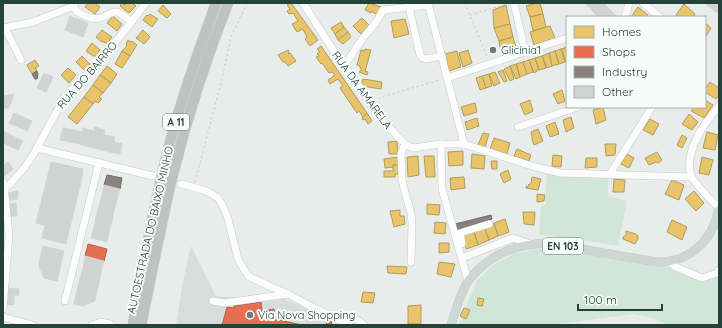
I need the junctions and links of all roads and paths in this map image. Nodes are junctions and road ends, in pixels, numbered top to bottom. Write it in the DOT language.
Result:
graph roads {
  1 [pos="146,3"];
  2 [pos="216,3"];
  3 [pos="228,3"];
  4 [pos="247,3"];
  5 [pos="303,3"];
  6 [pos="465,3"];
  7 [pos="510,3"];
  8 [pos="514,3"];
  9 [pos="629,3"];
  10 [pos="643,3"];
  11 [pos="711,3"];
  12 [pos="74,4"];
  13 [pos="428,4"];
  14 [pos="409,7"];
  15 [pos="719,9"];
  16 [pos="470,15"];
  17 [pos="625,16"];
  18 [pos="659,16"];
  19 [pos="132,22"];
  20 [pos="4,28"];
  21 [pos="566,38"];
  22 [pos="525,52"];
  23 [pos="442,56"];
  24 [pos="488,58"];
  25 [pos="21,60"];
  26 [pos="344,66"];
  27 [pos="447,78"];
  28 [pos="575,108"];
  29 [pos="651,108"];
  30 [pos="718,108"];
  31 [pos="376,110"];
  32 [pos="518,127"];
  33 [pos="441,144"];
  34 [pos="464,144"];
  35 [pos="406,145"];
  36 [pos="37,148"];
  37 [pos="99,163"];
  38 [pos="610,174"];
  39 [pos="153,176"];
  40 [pos="692,176"];
  41 [pos="181,184"];
  42 [pos="4,185"];
  43 [pos="194,187"];
  44 [pos="719,208"];
  45 [pos="489,224"];
  46 [pos="530,244"];
  47 [pos="147,245"];
  48 [pos="462,258"];
  49 [pos="669,261"];
  50 [pos="411,262"];
  51 [pos="719,270"];
  52 [pos="468,281"];
  53 [pos="288,294"];
  54 [pos="214,300"];
  55 [pos="64,301"];
  56 [pos="3,309"];
  57 [pos="352,316"];
  58 [pos="3,318"];
  59 [pos="110,324"];
  60 [pos="32,325"];
  61 [pos="92,325"];
  62 [pos="128,325"];
  63 [pos="133,325"];
  64 [pos="141,325"];
  65 [pos="350,325"];
  66 [pos="364,325"];
  67 [pos="451,325"];
  1 -- 19 [label="street, RUA DO BAIRRO"];
  2 -- 47 [label="highway, AUTOESTRADA DO BAIXO MINHO / A 11"];
  3 -- 64 [label="highway, AUTOESTRADA DO BAIXO MINHO / A 11"];
  4 -- 43 [label="path"];
  5 -- 26 [label="street, RUA DA AMARELA"];
  6 -- 16 [label="path"];
  7 -- 16 [label="path"];
  8 -- 22 [label="street"];
  9 -- 17 [label="street"];
  10 -- 18 [label="street"];
  11 -- 15 [label="main road"];
  12 -- 19 [label="street"];
  12 -- 20 [label="street"];
  13 -- 14 [label="street"];
  13 -- 23 [label="street"];
  14 -- 23 [label="street"];
  14 -- 26 [label="street"];
  16 -- 24 [label="path"];
  19 -- 36 [label="street, RUA DO BAIRRO"];
  20 -- 25 [label="street"];
  21 -- 22 [label="street"];
  22 -- 27 [label="street"];
  23 -- 27 [label="street"];
  26 -- 31 [label="street, RUA DA AMARELA"];
  27 -- 31 [label="path"];
  27 -- 34 [label="street"];
  28 -- 32 [label="street"];
  29 -- 38 [label="street"];
  30 -- 40 [label="street"];
  31 -- 35 [label="street, RUA DA AMARELA"];
  33 -- 34 [label="street"];
  33 -- 35 [label="street"];
  33 -- 48 [label="street"];
  34 -- 38 [label="street"];
  35 -- 50 [label="street"];
  36 -- 37 [label="street"];
  36 -- 42 [label="street, RUA DO BAIRRO"];
  37 -- 39 [label="street"];
  37 -- 55 [label="street"];
  38 -- 40 [label="street"];
  40 -- 44 [label="street"];
  41 -- 43 [label="street"];
  42 -- 56 [label="street"];
  43 -- 53 [label="street"];
  44 -- 49 [label="main road, EN 103"];
  45 -- 48 [label="street"];
  46 -- 48 [label="street"];
  46 -- 49 [label="main road, EN 103"];
  46 -- 52 [label="main road, EN 103"];
  47 -- 62 [label="highway, A 11"];
  47 -- 63 [label="highway"];
  48 -- 52 [label="street"];
  49 -- 51 [label="street"];
  52 -- 67 [label="main road, EN 103"];
  53 -- 54 [label="street"];
  53 -- 65 [label="street"];
  57 -- 66 [label="street"];
  58 -- 60 [label="street"];
  59 -- 61 [label="street"];
}
